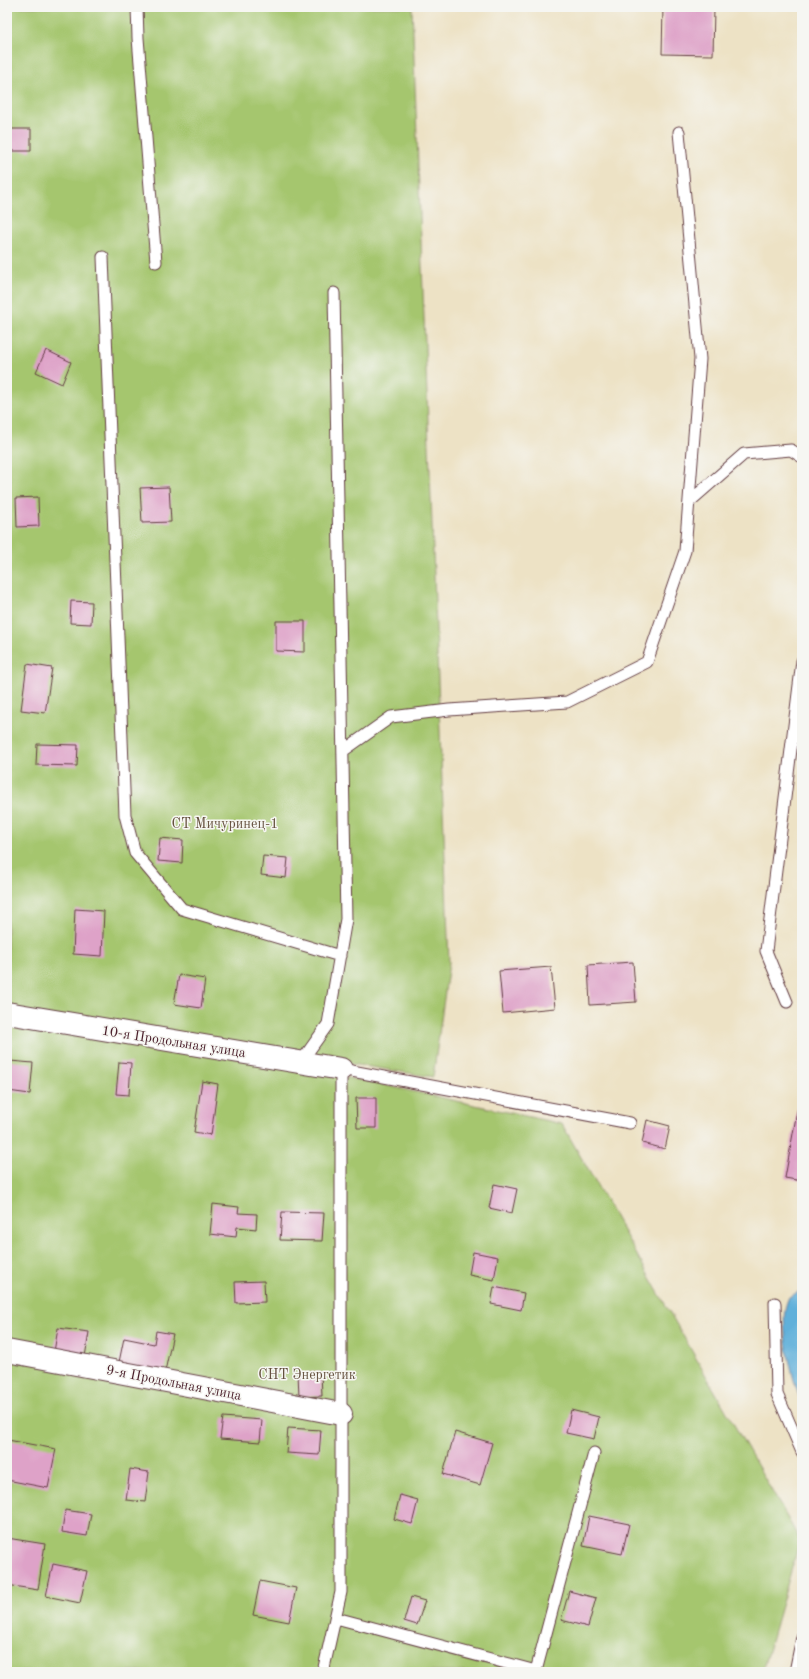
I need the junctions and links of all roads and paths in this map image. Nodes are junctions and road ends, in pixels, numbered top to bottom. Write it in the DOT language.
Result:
graph roads {
  1 [pos="137,7"];
  2 [pos="679,132"];
  3 [pos="103,257"];
  4 [pos="156,262"];
  5 [pos="334,293"];
  6 [pos="802,457"];
  7 [pos="689,502"];
  8 [pos="802,660"];
  9 [pos="343,751"];
  10 [pos="340,956"];
  11 [pos="787,1002"];
  12 [pos="7,1013"];
  13 [pos="302,1062"];
  14 [pos="341,1069"];
  15 [pos="630,1123"];
  16 [pos="776,1303"];
  17 [pos="7,1351"];
  18 [pos="341,1414"];
  19 [pos="802,1452"];
  20 [pos="594,1453"];
  21 [pos="336,1618"];
  22 [pos="802,1637"];
  23 [pos="323,1672"];
  24 [pos="796,1672"];
  1 -- 4 [label="lane"];
  2 -- 7 [label="lane"];
  3 -- 10 [label="lane"];
  5 -- 9 [label="lane"];
  6 -- 7 [label="lane"];
  7 -- 9 [label="lane"];
  8 -- 11 [label="lane"];
  9 -- 10 [label="lane"];
  10 -- 13 [label="lane"];
  12 -- 13 [label="street, 10-я Продольная улица"];
  13 -- 14 [label="street, 10-я Продольная улица"];
  14 -- 15 [label="lane"];
  14 -- 18 [label="lane"];
  16 -- 19 [label="lane"];
  17 -- 18 [label="street, 9-я Продольная улица"];
  18 -- 21 [label="lane"];
  20 -- 21 [label="lane"];
  21 -- 23 [label="lane"];
  22 -- 24 [label="lane"];
}
